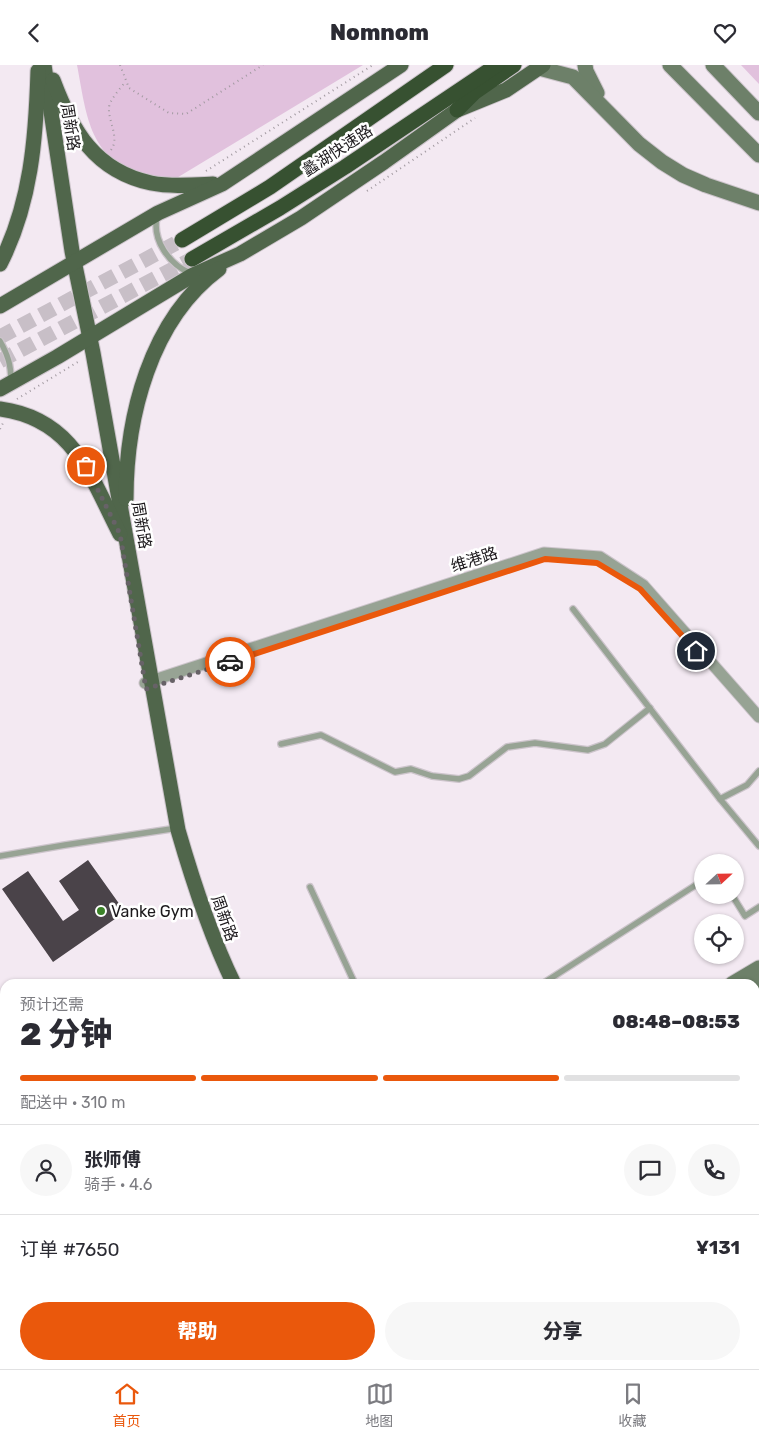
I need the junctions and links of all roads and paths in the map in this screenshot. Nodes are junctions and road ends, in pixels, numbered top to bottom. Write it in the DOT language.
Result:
graph roads {
  1 [pos="39,65"];
  2 [pos="45,65"];
  3 [pos="120,65"];
  4 [pos="263,65"];
  5 [pos="401,65"];
  6 [pos="446,65"];
  7 [pos="497,65"];
  8 [pos="514,65"];
  9 [pos="586,65"];
  10 [pos="670,65"];
  11 [pos="712,65"];
  12 [pos="541,67"];
  13 [pos="126,81"];
  14 [pos="457,110"];
  15 [pos="759,113"];
  16 [pos="759,155"];
  17 [pos="102,161"];
  18 [pos="222,184"];
  19 [pos="759,197"];
  20 [pos="759,203"];
  21 [pos="158,213"];
  22 [pos="182,240"];
  23 [pos="240,254"];
  24 [pos="192,259"];
  25 [pos="72,263"];
  26 [pos="0,264"];
  27 [pos="193,275"];
  28 [pos="0,306"];
  29 [pos="88,338"];
  30 [pos="0,341"];
  31 [pos="5,386"];
  32 [pos="0,409"];
  33 [pos="123,532"];
  34 [pos="573,609"];
  35 [pos="148,685"];
  36 [pos="650,708"];
  37 [pos="759,717"];
  38 [pos="759,725"];
  39 [pos="280,744"];
  40 [pos="759,771"];
  41 [pos="720,799"];
  42 [pos="172,829"];
  43 [pos="759,846"];
  44 [pos="0,856"];
  45 [pos="694,886"];
  46 [pos="310,887"];
  47 [pos="738,904"];
  48 [pos="759,907"];
  49 [pos="759,968"];
  50 [pos="226,979"];
  51 [pos="232,979"];
  52 [pos="353,979"];
  53 [pos="550,979"];
  54 [pos="740,979"];
  1 -- 25 [label="main road, 周新路"];
  1 -- 26 [label="main road"];
  2 -- 17 [label="main road"];
  2 -- 25 [label="main road, 周新路"];
  3 -- 13 [label="path"];
  4 -- 13 [label="path"];
  5 -- 18 [label="main road"];
  6 -- 22 [label="highway, 蠡湖快速路"];
  7 -- 24 [label="highway, 蠡湖快速路"];
  8 -- 14 [label="highway"];
  9 -- 19 [label="main road"];
  10 -- 16 [label="main road"];
  11 -- 15 [label="main road"];
  12 -- 14 [label="main road"];
  12 -- 20 [label="main road"];
  13 -- 17 [label="path"];
  14 -- 23 [label="main road"];
  17 -- 18 [label="main road"];
  18 -- 21 [label="main road"];
  21 -- 25 [label="main road"];
  21 -- 27 [label="lane"];
  23 -- 27 [label="main road"];
  23 -- 33 [label="main road"];
  25 -- 28 [label="main road"];
  25 -- 29 [label="main road, 周新路"];
  27 -- 29 [label="main road"];
  29 -- 31 [label="main road"];
  29 -- 33 [label="main road, 周新路"];
  30 -- 31 [label="lane"];
  32 -- 33 [label="main road"];
  33 -- 35 [label="main road, 周新路"];
  34 -- 36 [label="lane"];
  35 -- 37 [label="street, 维港路"];
  35 -- 38 [label="street, 维港路"];
  35 -- 42 [label="main road, 周新路"];
  35 -- 51 [label="main road, 周新路"];
  36 -- 39 [label="lane"];
  36 -- 41 [label="lane"];
  40 -- 41 [label="lane"];
  41 -- 43 [label="lane"];
  42 -- 44 [label="lane"];
  42 -- 50 [label="main road, 周新路"];
  45 -- 53 [label="lane"];
  46 -- 52 [label="lane"];
  47 -- 48 [label="lane"];
  49 -- 54 [label="main road"];
}
